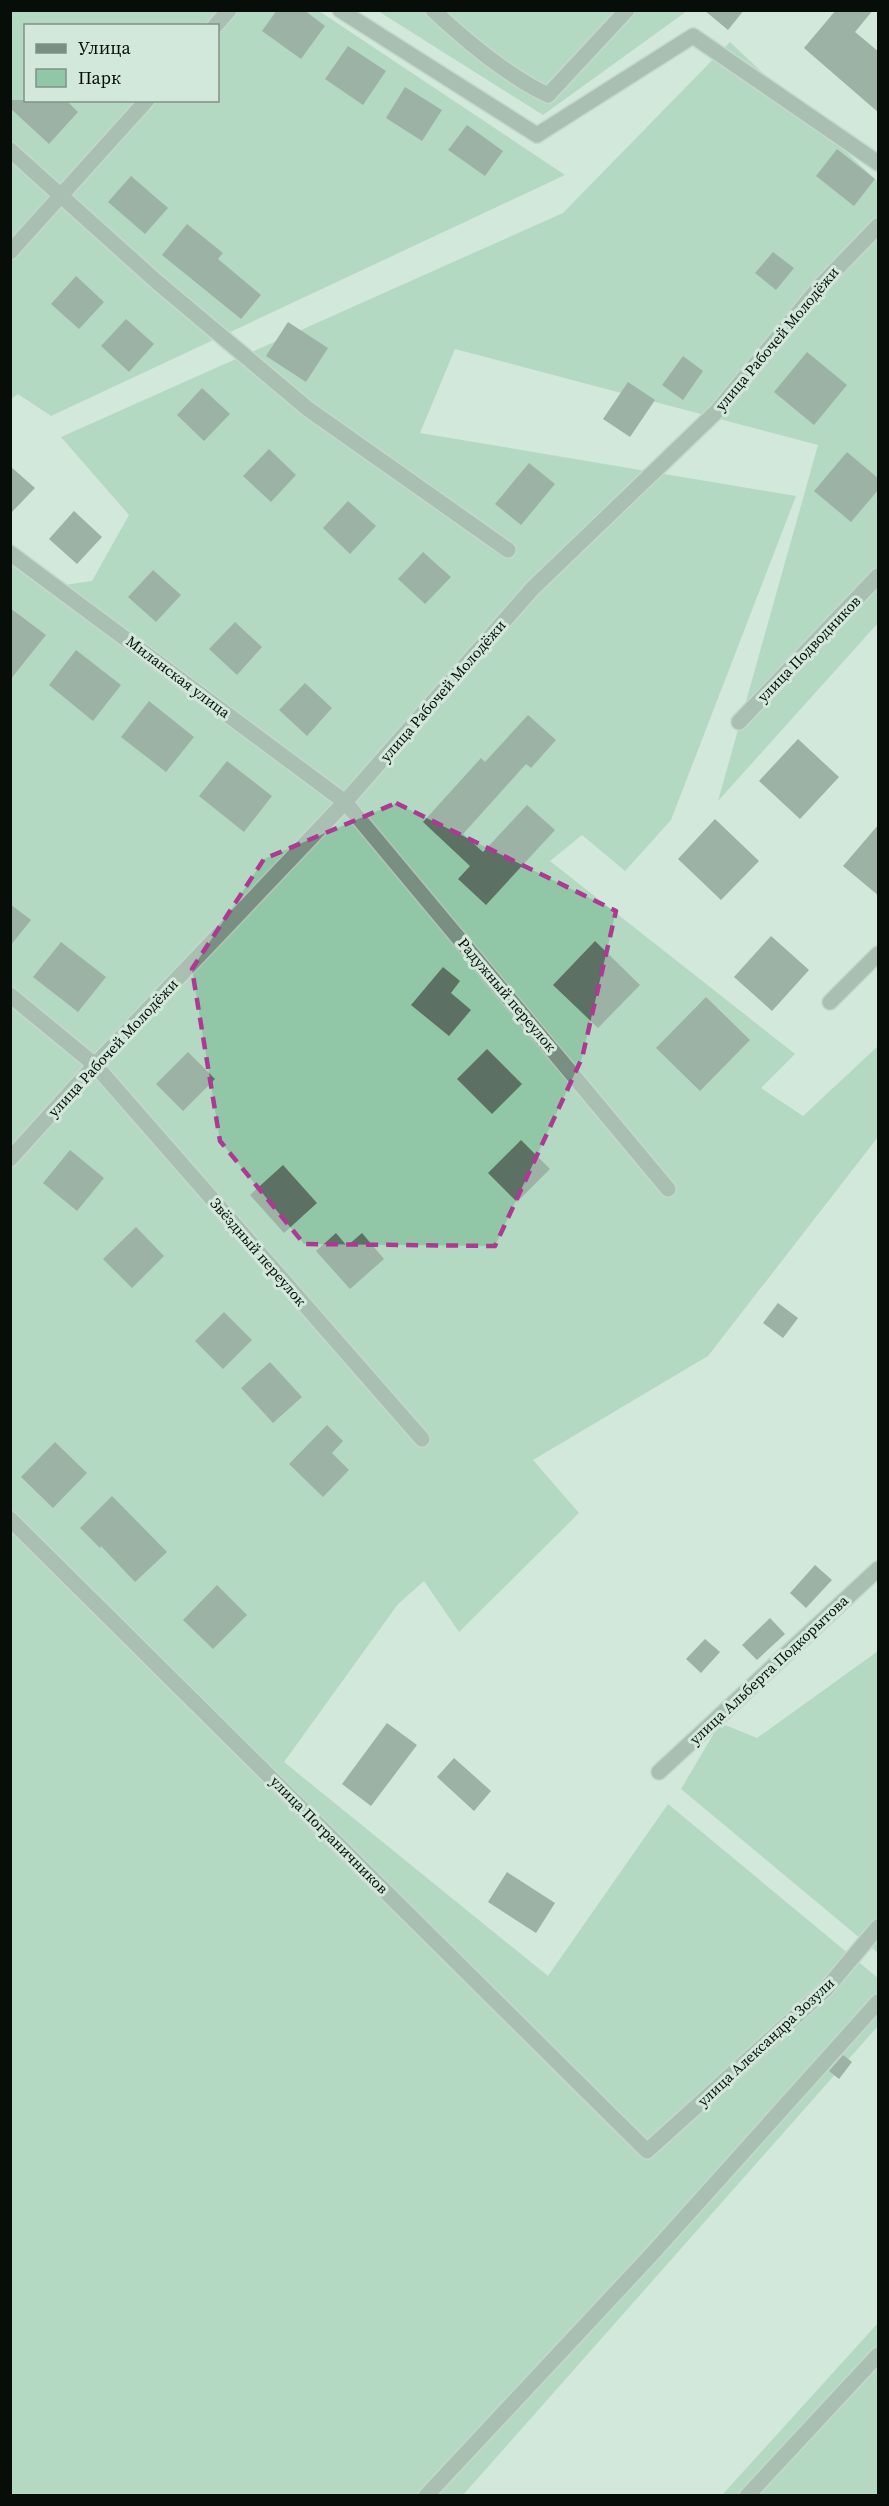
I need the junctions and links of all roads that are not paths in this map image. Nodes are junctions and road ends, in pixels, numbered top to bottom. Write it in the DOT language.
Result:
graph roads {
  1 [pos="229,10"];
  2 [pos="340,10"];
  3 [pos="434,10"];
  4 [pos="627,10"];
  5 [pos="217,24"];
  6 [pos="145,102"];
  7 [pos="10,150"];
  8 [pos="879,164"];
  9 [pos="61,196"];
  10 [pos="879,226"];
  11 [pos="10,252"];
  12 [pos="508,550"];
  13 [pos="10,553"];
  14 [pos="879,576"];
  15 [pos="739,722"];
  16 [pos="345,802"];
  17 [pos="879,954"];
  18 [pos="10,994"];
  19 [pos="830,1002"];
  20 [pos="95,1065"];
  21 [pos="10,1160"];
  22 [pos="668,1189"];
  23 [pos="422,1439"];
  24 [pos="10,1519"];
  25 [pos="879,1569"];
  26 [pos="659,1772"];
  27 [pos="879,1927"];
  28 [pos="879,2001"];
  29 [pos="647,2151"];
  30 [pos="879,2355"];
  31 [pos="426,2496"];
  32 [pos="747,2496"];
  1 -- 5 [label="street"];
  2 -- 8 [label="street"];
  3 -- 4 [label="street"];
  6 -- 9 [label="street"];
  7 -- 9 [label="street"];
  9 -- 11 [label="street"];
  9 -- 12 [label="street"];
  10 -- 16 [label="street, улица Рабочей Молодёжи"];
  13 -- 16 [label="street, Миланская улица"];
  14 -- 15 [label="street, улица Подводников"];
  16 -- 20 [label="street, улица Рабочей Молодёжи"];
  16 -- 22 [label="street, Радужный переулок"];
  17 -- 19 [label="street"];
  18 -- 20 [label="street, Звёздный переулок"];
  20 -- 21 [label="street, улица Рабочей Молодёжи"];
  20 -- 23 [label="street, Звёздный переулок"];
  24 -- 29 [label="street, улица Пограничников"];
  25 -- 26 [label="street, улица Альберта Подкорытова"];
  27 -- 29 [label="street, улица Александра Зозули"];
  28 -- 31 [label="street"];
  30 -- 32 [label="street"];
}
